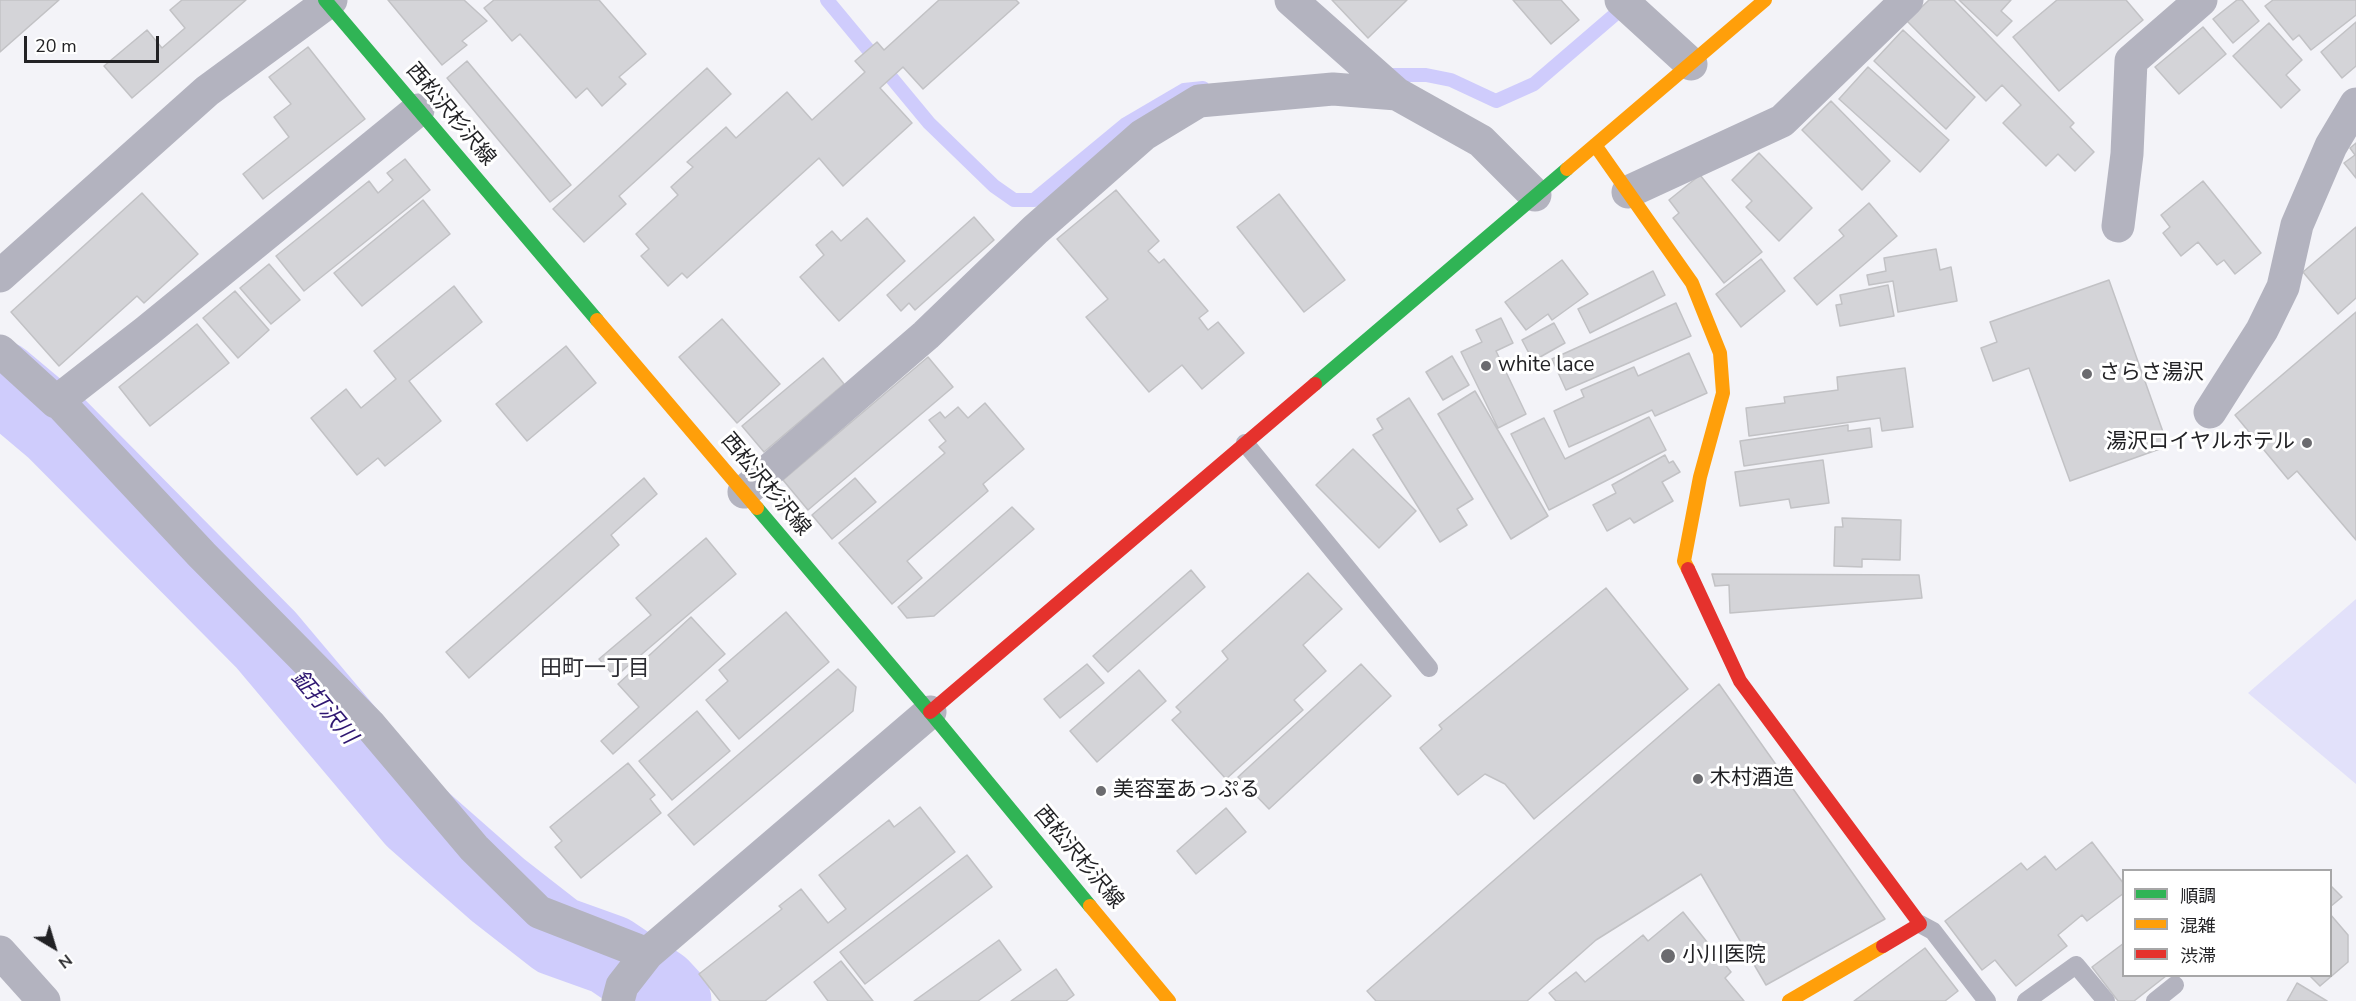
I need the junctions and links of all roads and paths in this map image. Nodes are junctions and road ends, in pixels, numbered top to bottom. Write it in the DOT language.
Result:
graph roads {
  1 [pos="1290,0"];
  2 [pos="1621,0"];
  3 [pos="1765,0"];
  4 [pos="1907,0"];
  5 [pos="2201,0"];
  6 [pos="328,1"];
  7 [pos="1691,64"];
  8 [pos="1397,94"];
  9 [pos="2356,104"];
  10 [pos="418,110"];
  11 [pos="1595,145"];
  12 [pos="1628,192"];
  13 [pos="1535,195"];
  14 [pos="2118,226"];
  15 [pos="0,276"];
  16 [pos="0,351"];
  17 [pos="57,400"];
  18 [pos="2210,412"];
  19 [pos="1245,442"];
  20 [pos="744,492"];
  21 [pos="1429,668"];
  22 [pos="930,712"];
  23 [pos="1920,924"];
  24 [pos="0,952"];
  25 [pos="647,954"];
  26 [pos="2175,985"];
  27 [pos="620,994"];
  28 [pos="44,1001"];
  29 [pos="1169,1001"];
  30 [pos="1789,1001"];
  31 [pos="1987,1001"];
  32 [pos="2026,1001"];
  33 [pos="2106,1001"];
  34 [pos="2155,1001"];
  1 -- 8 [label="street"];
  2 -- 7 [label="street"];
  3 -- 7 [label="street"];
  4 -- 12 [label="street"];
  5 -- 14 [label="street"];
  6 -- 10 [label="street, 西松沢杉沢線"];
  6 -- 15 [label="street"];
  7 -- 11 [label="street"];
  8 -- 13 [label="street"];
  8 -- 20 [label="street"];
  9 -- 18 [label="street"];
  10 -- 17 [label="street"];
  10 -- 20 [label="street, 西松沢杉沢線"];
  11 -- 12 [label="street"];
  11 -- 13 [label="street"];
  12 -- 23 [label="street"];
  13 -- 19 [label="street"];
  16 -- 17 [label="street"];
  17 -- 25 [label="street"];
  19 -- 21 [label="lane"];
  19 -- 22 [label="street"];
  20 -- 22 [label="street, 西松沢杉沢線"];
  22 -- 25 [label="street"];
  22 -- 29 [label="street, 西松沢杉沢線"];
  23 -- 30 [label="street"];
  23 -- 31 [label="lane"];
  24 -- 28 [label="street"];
  25 -- 27 [label="street"];
  26 -- 34 [label="lane"];
  32 -- 33 [label="lane"];
}
